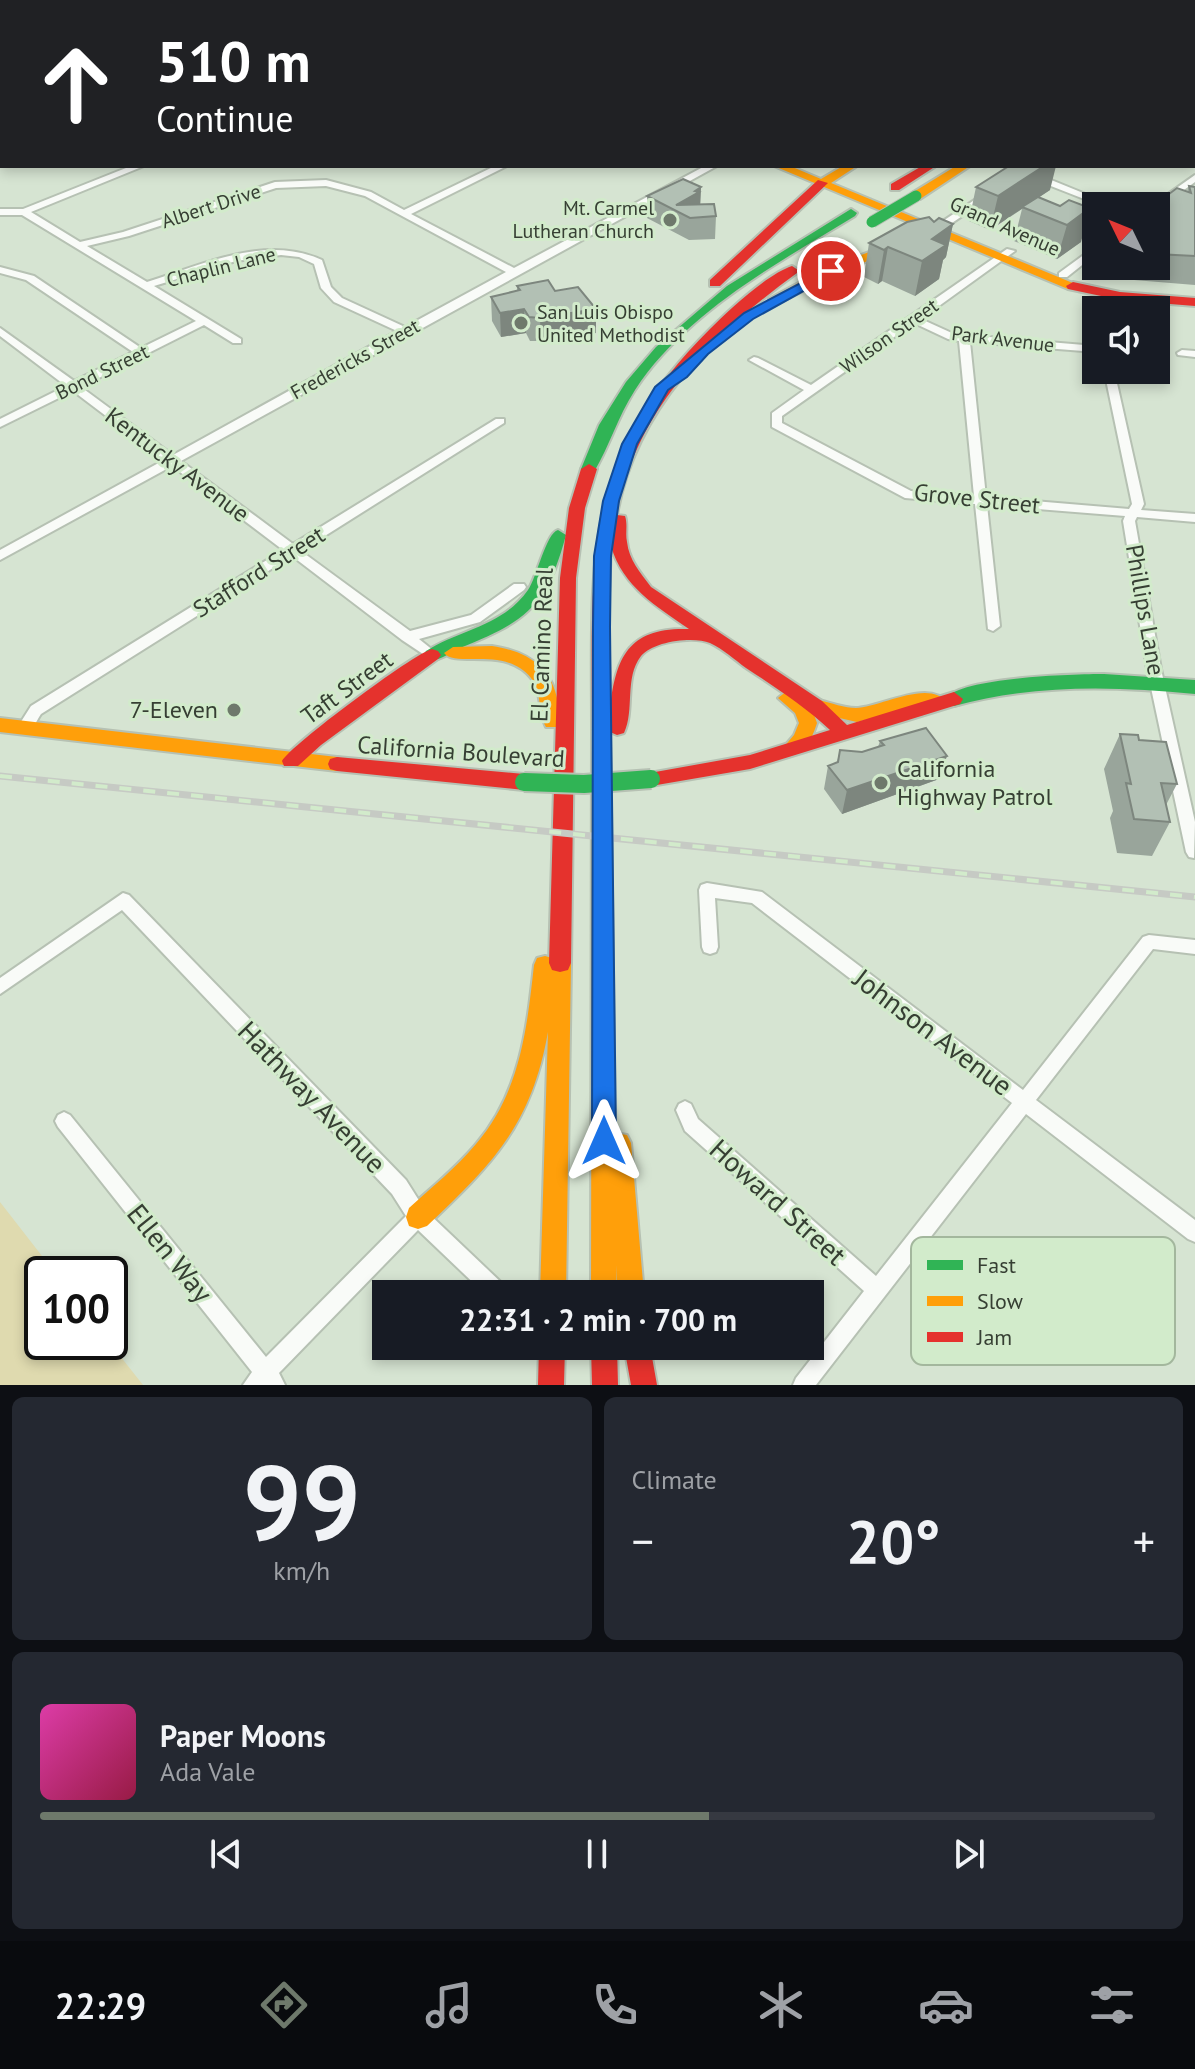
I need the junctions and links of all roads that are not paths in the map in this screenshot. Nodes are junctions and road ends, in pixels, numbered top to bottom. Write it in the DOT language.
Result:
graph roads {
  1 [pos="134,168"];
  2 [pos="498,168"];
  3 [pos="708,168"];
  4 [pos="787,168"];
  5 [pos="808,168"];
  6 [pos="848,168"];
  7 [pos="927,168"];
  8 [pos="961,168"];
  9 [pos="1022,172"];
  10 [pos="1195,178"];
  11 [pos="827,180"];
  12 [pos="999,188"];
  13 [pos="1082,195"];
  14 [pos="1170,196"];
  15 [pos="0,212"];
  16 [pos="24,212"];
  17 [pos="405,213"];
  18 [pos="942,227"];
  19 [pos="80,245"];
  20 [pos="1005,254"];
  21 [pos="1082,260"];
  22 [pos="0,270"];
  23 [pos="515,273"];
  24 [pos="1063,275"];
  25 [pos="148,285"];
  26 [pos="1195,294"];
  27 [pos="1195,302"];
  28 [pos="693,315"];
  29 [pos="913,319"];
  30 [pos="204,321"];
  31 [pos="0,331"];
  32 [pos="405,331"];
  33 [pos="964,338"];
  34 [pos="237,341"];
  35 [pos="1082,348"];
  36 [pos="141,353"];
  37 [pos="1182,353"];
  38 [pos="1195,354"];
  39 [pos="754,360"];
  40 [pos="1112,384"];
  41 [pos="73,386"];
  42 [pos="662,387"];
  43 [pos="812,390"];
  44 [pos="500,421"];
  45 [pos="0,423"];
  46 [pos="776,425"];
  47 [pos="172,460"];
  48 [pos="580,489"];
  49 [pos="611,501"];
  50 [pos="981,501"];
  51 [pos="1132,512"];
  52 [pos="1195,518"];
  53 [pos="292,552"];
  54 [pos="0,556"];
  55 [pos="519,587"];
  56 [pos="993,626"];
  57 [pos="708,636"];
  58 [pos="407,637"];
  59 [pos="729,650"];
  60 [pos="432,655"];
  61 [pos="1159,684"];
  62 [pos="1195,687"];
  63 [pos="938,703"];
  64 [pos="816,706"];
  65 [pos="0,725"];
  66 [pos="24,728"];
  67 [pos="845,734"];
  68 [pos="563,745"];
  69 [pos="791,749"];
  70 [pos="291,761"];
  71 [pos="603,787"];
  72 [pos="1194,852"];
  73 [pos="563,900"];
  74 [pos="710,947"];
  75 [pos="1195,947"];
  76 [pos="0,987"];
  77 [pos="604,1049"];
  78 [pos="1023,1101"];
  79 [pos="685,1110"];
  80 [pos="64,1121"];
  81 [pos="418,1217"];
  82 [pos="1195,1232"];
  83 [pos="918,1237"];
  84 [pos="911,1246"];
  85 [pos="484,1280"];
  86 [pos="553,1280"];
  87 [pos="604,1280"];
  88 [pos="630,1280"];
  89 [pos="877,1290"];
  90 [pos="552,1360"];
  91 [pos="604,1360"];
  92 [pos="640,1360"];
  93 [pos="265,1381"];
  94 [pos="551,1385"];
  95 [pos="605,1385"];
  96 [pos="644,1385"];
  97 [pos="803,1385"];
  1 -- 16 [label="street"];
  2 -- 17 [label="street"];
  3 -- 23 [label="street, Fredericks Street"];
  4 -- 11 [label="main road, Grand Avenue"];
  5 -- 11 [label="main road, Grand Avenue"];
  6 -- 11 [label="main road"];
  7 -- 28 [label="main road, El Camino Real"];
  8 -- 42 [label="main road, bridge"];
  9 -- 13 [label="street"];
  10 -- 14 [label="street"];
  11 -- 18 [label="main road, Grand Avenue"];
  11 -- 28 [label="main road"];
  12 -- 18 [label="street"];
  15 -- 16 [label="street"];
  16 -- 19 [label="street"];
  17 -- 19 [label="street, Albert Drive"];
  17 -- 23 [label="street, Albert Drive"];
  18 -- 20 [label="main road, Grand Avenue"];
  18 -- 42 [label="main road"];
  19 -- 25 [label="street"];
  20 -- 24 [label="main road, Grand Avenue"];
  20 -- 27 [label="main road, Grand Avenue"];
  20 -- 29 [label="street, Wilson Street"];
  21 -- 24 [label="street"];
  22 -- 36 [label="street"];
  23 -- 32 [label="street, Fredericks Street"];
  24 -- 26 [label="main road, Grand Avenue"];
  25 -- 30 [label="street"];
  25 -- 32 [label="street, Chaplin Lane"];
  28 -- 48 [label="main road, El Camino Real"];
  29 -- 33 [label="street, Park Avenue"];
  29 -- 43 [label="street, Wilson Street"];
  30 -- 34 [label="street"];
  30 -- 36 [label="street, Bond Street"];
  31 -- 41 [label="street, Kentucky Avenue"];
  32 -- 47 [label="street, Fredericks Street"];
  33 -- 35 [label="street, Park Avenue"];
  33 -- 50 [label="street"];
  36 -- 41 [label="street, Bond Street"];
  37 -- 38 [label="street"];
  39 -- 43 [label="street"];
  40 -- 51 [label="street, Phillips Lane"];
  41 -- 45 [label="street, Bond Street"];
  41 -- 47 [label="street, Kentucky Avenue"];
  42 -- 49 [label="main road"];
  43 -- 46 [label="street, Wilson Street"];
  44 -- 53 [label="street, Stafford Street"];
  46 -- 50 [label="street, Grove Street"];
  47 -- 53 [label="street, Kentucky Avenue"];
  47 -- 54 [label="street, Fredericks Street"];
  48 -- 60 [label="main road, Taft Street"];
  48 -- 68 [label="main road, El Camino Real"];
  49 -- 57 [label="main road"];
  49 -- 71 [label="main road"];
  50 -- 51 [label="street, Grove Street"];
  50 -- 56 [label="street"];
  51 -- 52 [label="street, Grove Street"];
  51 -- 61 [label="street, Phillips Lane"];
  53 -- 58 [label="street, Kentucky Avenue"];
  53 -- 66 [label="street, Stafford Street"];
  55 -- 58 [label="street, Taft Street"];
  57 -- 59 [label="main road"];
  57 -- 71 [label="main road"];
  58 -- 60 [label="street, Kentucky Avenue"];
  59 -- 64 [label="main road"];
  59 -- 69 [label="main road"];
  60 -- 68 [label="main road"];
  60 -- 70 [label="main road, Taft Street"];
  61 -- 62 [label="main road, California Boulevard"];
  61 -- 63 [label="main road, California Boulevard"];
  61 -- 72 [label="street, Phillips Lane"];
  63 -- 64 [label="main road"];
  63 -- 67 [label="main road, California Boulevard"];
  64 -- 67 [label="main road"];
  65 -- 66 [label="main road, California Boulevard"];
  66 -- 70 [label="main road, California Boulevard"];
  67 -- 69 [label="main road, California Boulevard"];
  68 -- 73 [label="main road, El Camino Real"];
  69 -- 70 [label="main road, California Boulevard, bridge"];
  71 -- 77 [label="main road"];
  73 -- 81 [label="main road"];
  73 -- 86 [label="main road, El Camino Real"];
  74 -- 78 [label="street, Johnson Avenue"];
  75 -- 78 [label="street"];
  76 -- 81 [label="street, Hathway Avenue"];
  77 -- 87 [label="main road"];
  77 -- 88 [label="main road"];
  78 -- 82 [label="street, Johnson Avenue"];
  78 -- 83 [label="street"];
  79 -- 89 [label="street, Howard Street"];
  80 -- 93 [label="street, Ellen Way"];
  81 -- 85 [label="street, Hathway Avenue"];
  81 -- 93 [label="street"];
  84 -- 89 [label="street"];
  89 -- 97 [label="street"];
  90 -- 94 [label="main road"];
  91 -- 95 [label="main road"];
  92 -- 96 [label="main road"];
}
